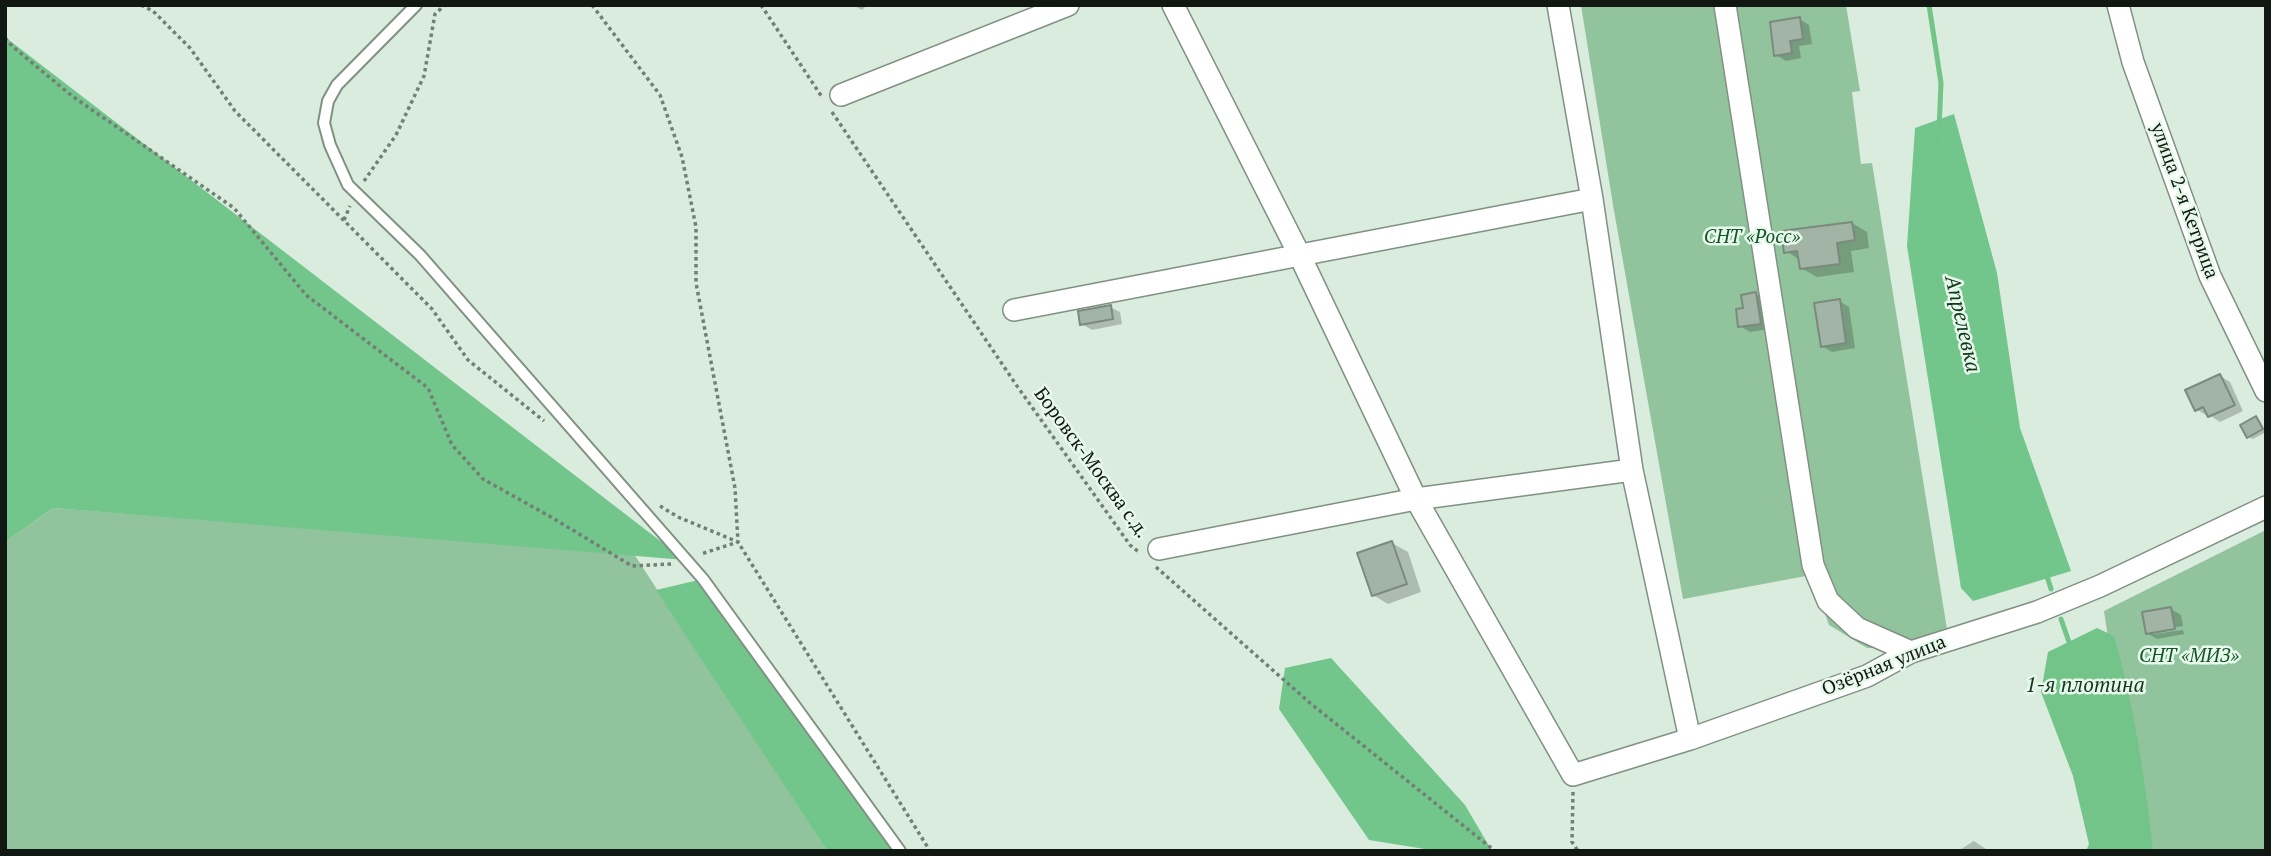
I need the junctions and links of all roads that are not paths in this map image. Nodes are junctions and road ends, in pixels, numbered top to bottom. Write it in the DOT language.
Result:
graph roads {
  1 [pos="416,5"];
  2 [pos="1068,5"];
  3 [pos="1173,5"];
  4 [pos="1558,5"];
  5 [pos="1725,5"];
  6 [pos="2118,5"];
  7 [pos="841,95"];
  8 [pos="1591,199"];
  9 [pos="1300,254"];
  10 [pos="1014,310"];
  11 [pos="2266,391"];
  12 [pos="1632,470"];
  13 [pos="1416,499"];
  14 [pos="2266,507"];
  15 [pos="1150,555"];
  16 [pos="1911,652"];
  17 [pos="1690,739"];
  18 [pos="900,851"];
  1 -- 18 [label="lane"];
  2 -- 7 [label="street"];
  3 -- 9 [label="street"];
  4 -- 8 [label="street"];
  5 -- 16 [label="street"];
  6 -- 11 [label="street, улица 2-я Кетрица"];
  8 -- 9 [label="street"];
  8 -- 12 [label="street"];
  9 -- 10 [label="street"];
  9 -- 13 [label="street"];
  12 -- 13 [label="street"];
  12 -- 17 [label="street"];
  13 -- 15 [label="street"];
  13 -- 17 [label="street, Озёрная улица"];
  14 -- 16 [label="street, Озёрная улица"];
  16 -- 17 [label="street, Озёрная улица"];
}
